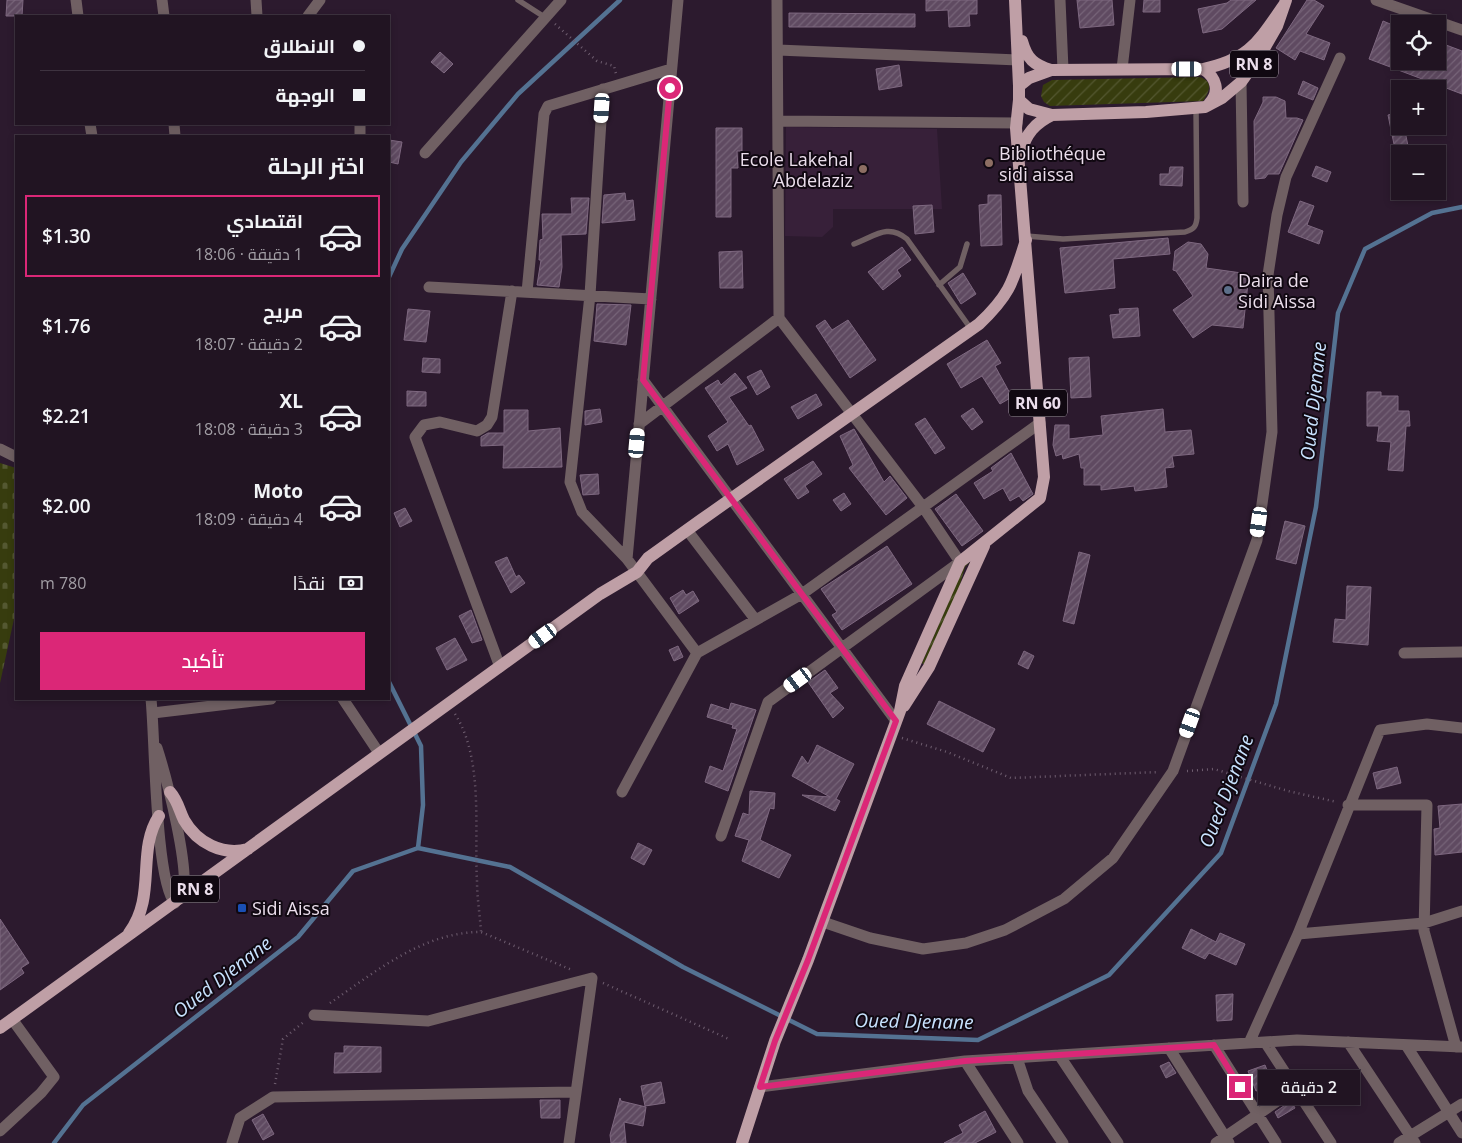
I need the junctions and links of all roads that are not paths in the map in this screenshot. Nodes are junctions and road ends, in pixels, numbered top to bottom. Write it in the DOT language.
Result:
graph roads {
  1 [pos="76,0"];
  2 [pos="162,0"];
  3 [pos="256,0"];
  4 [pos="320,0"];
  5 [pos="518,0"];
  6 [pos="560,0"];
  7 [pos="678,0"];
  8 [pos="777,0"];
  9 [pos="1015,0"];
  10 [pos="1060,0"];
  11 [pos="1130,0"];
  12 [pos="1376,0"];
  13 [pos="1285,2"];
  14 [pos="78,15"];
  15 [pos="164,15"];
  16 [pos="257,15"];
  17 [pos="309,15"];
  18 [pos="547,18"];
  19 [pos="1016,20"];
  20 [pos="1462,30"];
  21 [pos="778,50"];
  22 [pos="1340,58"];
  23 [pos="1019,60"];
  24 [pos="671,69"];
  25 [pos="1057,69"];
  26 [pos="1122,69"];
  27 [pos="1203,69"];
  28 [pos="1241,82"];
  29 [pos="1019,86"];
  30 [pos="603,90"];
  31 [pos="1019,100"];
  32 [pos="1200,108"];
  33 [pos="1052,115"];
  34 [pos="778,121"];
  35 [pos="1017,123"];
  36 [pos="425,153"];
  37 [pos="1019,157"];
  38 [pos="1243,202"];
  39 [pos="1026,238"];
  40 [pos="854,244"];
  41 [pos="967,244"];
  42 [pos="939,285"];
  43 [pos="429,287"];
  44 [pos="512,291"];
  45 [pos="527,292"];
  46 [pos="590,295"];
  47 [pos="651,299"];
  48 [pos="779,318"];
  49 [pos="971,329"];
  50 [pos="643,380"];
  51 [pos="663,405"];
  52 [pos="852,413"];
  53 [pos="1040,423"];
  54 [pos="639,424"];
  55 [pos="0,450"];
  56 [pos="15,457"];
  57 [pos="732,498"];
  58 [pos="923,507"];
  59 [pos="687,530"];
  60 [pos="987,539"];
  61 [pos="627,558"];
  62 [pos="960,562"];
  63 [pos="637,572"];
  64 [pos="802,594"];
  65 [pos="755,620"];
  66 [pos="843,647"];
  67 [pos="1462,652"];
  68 [pos="697,653"];
  69 [pos="1404,653"];
  70 [pos="500,667"];
  71 [pos="151,700"];
  72 [pos="263,700"];
  73 [pos="344,700"];
  74 [pos="153,713"];
  75 [pos="898,716"];
  76 [pos="1462,728"];
  77 [pos="155,744"];
  78 [pos="384,750"];
  79 [pos="170,792"];
  80 [pos="622,792"];
  81 [pos="1348,805"];
  82 [pos="159,816"];
  83 [pos="721,836"];
  84 [pos="250,848"];
  85 [pos="179,900"];
  86 [pos="1462,911"];
  87 [pos="822,922"];
  88 [pos="1424,923"];
  89 [pos="1298,934"];
  90 [pos="123,940"];
  91 [pos="314,1014"];
  92 [pos="12,1019"];
  93 [pos="0,1028"];
  94 [pos="1265,1042"];
  95 [pos="1348,1042"];
  96 [pos="1249,1043"];
  97 [pos="1214,1045"];
  98 [pos="1406,1045"];
  99 [pos="1459,1047"];
  100 [pos="1169,1048"];
  101 [pos="1059,1055"];
  102 [pos="1017,1058"];
  103 [pos="965,1061"];
  104 [pos="760,1087"];
  105 [pos="1295,1089"];
  106 [pos="575,1092"];
  107 [pos="1462,1104"];
  108 [pos="1449,1112"];
  109 [pos="1258,1115"];
  110 [pos="0,1131"];
  111 [pos="1462,1133"];
  112 [pos="1413,1140"];
  113 [pos="1223,1141"];
  114 [pos="232,1143"];
  115 [pos="569,1143"];
  116 [pos="742,1143"];
  117 [pos="1017,1143"];
  118 [pos="1063,1143"];
  119 [pos="1118,1143"];
  120 [pos="1276,1143"];
  121 [pos="1331,1143"];
  122 [pos="1399,1143"];
  1 -- 14 [label="street"];
  2 -- 15 [label="street"];
  3 -- 16 [label="street"];
  4 -- 17 [label="street"];
  5 -- 18 [label="lane"];
  6 -- 18 [label="street"];
  7 -- 24 [label="street"];
  8 -- 21 [label="street"];
  9 -- 19 [label="main road"];
  10 -- 25 [label="street"];
  11 -- 26 [label="street"];
  12 -- 20 [label="street"];
  13 -- 27 [label="main road, RN 8"];
  13 -- 28 [label="main road, RN 8"];
  18 -- 36 [label="street"];
  19 -- 23 [label="main road"];
  19 -- 25 [label="main road"];
  21 -- 23 [label="street"];
  21 -- 34 [label="street"];
  22 -- 87 [label="street"];
  23 -- 29 [label="main road"];
  24 -- 30 [label="street"];
  24 -- 47 [label="street"];
  25 -- 26 [label="main road"];
  25 -- 29 [label="main road"];
  26 -- 27 [label="main road"];
  27 -- 32 [label="main road"];
  28 -- 32 [label="main road, RN 8"];
  28 -- 38 [label="street"];
  29 -- 31 [label="main road"];
  30 -- 45 [label="street"];
  30 -- 46 [label="street"];
  31 -- 33 [label="main road"];
  31 -- 35 [label="main road"];
  32 -- 33 [label="main road"];
  32 -- 39 [label="lane"];
  33 -- 37 [label="main road, RN 8"];
  34 -- 35 [label="street"];
  34 -- 48 [label="street"];
  35 -- 37 [label="main road"];
  37 -- 39 [label="main road, RN 8"];
  39 -- 49 [label="main road, RN 8"];
  39 -- 53 [label="main road, RN 60"];
  40 -- 42 [label="lane"];
  41 -- 42 [label="lane"];
  42 -- 49 [label="lane"];
  43 -- 44 [label="street"];
  44 -- 45 [label="street"];
  44 -- 70 [label="street"];
  45 -- 46 [label="street"];
  46 -- 47 [label="street"];
  46 -- 61 [label="street"];
  47 -- 50 [label="street"];
  48 -- 51 [label="street"];
  48 -- 52 [label="street"];
  49 -- 52 [label="main road, RN 8"];
  50 -- 51 [label="street"];
  50 -- 54 [label="street"];
  51 -- 54 [label="street"];
  51 -- 57 [label="street"];
  52 -- 57 [label="main road, RN 8"];
  52 -- 58 [label="street"];
  53 -- 58 [label="street"];
  53 -- 60 [label="main road, RN 60"];
  54 -- 61 [label="street"];
  55 -- 56 [label="street"];
  57 -- 59 [label="main road, RN 8"];
  57 -- 64 [label="street"];
  58 -- 62 [label="street"];
  58 -- 64 [label="street"];
  59 -- 63 [label="main road, RN 8"];
  59 -- 65 [label="street"];
  60 -- 62 [label="main road"];
  60 -- 75 [label="main road, RN 60"];
  61 -- 63 [label="street"];
  62 -- 66 [label="street"];
  62 -- 75 [label="main road"];
  63 -- 68 [label="street"];
  63 -- 70 [label="main road, RN 8"];
  64 -- 65 [label="street"];
  64 -- 66 [label="street"];
  65 -- 68 [label="street"];
  66 -- 75 [label="street"];
  66 -- 83 [label="street"];
  67 -- 69 [label="street"];
  68 -- 80 [label="street"];
  70 -- 78 [label="main road, RN 8"];
  71 -- 74 [label="street"];
  72 -- 74 [label="street"];
  73 -- 78 [label="street"];
  74 -- 77 [label="street"];
  75 -- 87 [label="main road, RN 60"];
  76 -- 81 [label="street"];
  77 -- 79 [label="street"];
  77 -- 82 [label="street"];
  78 -- 84 [label="main road, RN 8"];
  79 -- 84 [label="main road"];
  79 -- 85 [label="street"];
  81 -- 88 [label="street"];
  81 -- 89 [label="street"];
  82 -- 85 [label="street"];
  82 -- 90 [label="main road"];
  84 -- 85 [label="main road, RN 8"];
  85 -- 90 [label="main road, RN 8"];
  86 -- 88 [label="street"];
  87 -- 104 [label="main road, RN 60"];
  88 -- 89 [label="street"];
  88 -- 99 [label="street"];
  89 -- 96 [label="street"];
  90 -- 92 [label="main road, RN 8"];
  91 -- 106 [label="street"];
  92 -- 93 [label="main road, RN 8"];
  92 -- 110 [label="street"];
  94 -- 95 [label="street"];
  94 -- 96 [label="street"];
  94 -- 105 [label="street"];
  95 -- 98 [label="street"];
  95 -- 112 [label="street"];
  96 -- 97 [label="street"];
  97 -- 100 [label="street"];
  97 -- 109 [label="street"];
  98 -- 99 [label="street"];
  98 -- 108 [label="street"];
  100 -- 101 [label="street"];
  100 -- 113 [label="street"];
  101 -- 102 [label="street"];
  101 -- 119 [label="street"];
  102 -- 103 [label="street"];
  102 -- 118 [label="street"];
  103 -- 104 [label="street"];
  103 -- 117 [label="street"];
  104 -- 116 [label="main road, RN 60"];
  105 -- 109 [label="street"];
  105 -- 121 [label="street"];
  106 -- 114 [label="street"];
  106 -- 115 [label="street"];
  107 -- 108 [label="street"];
  108 -- 111 [label="street"];
  108 -- 112 [label="street"];
  109 -- 113 [label="street"];
  109 -- 120 [label="street"];
  112 -- 122 [label="street"];
}
